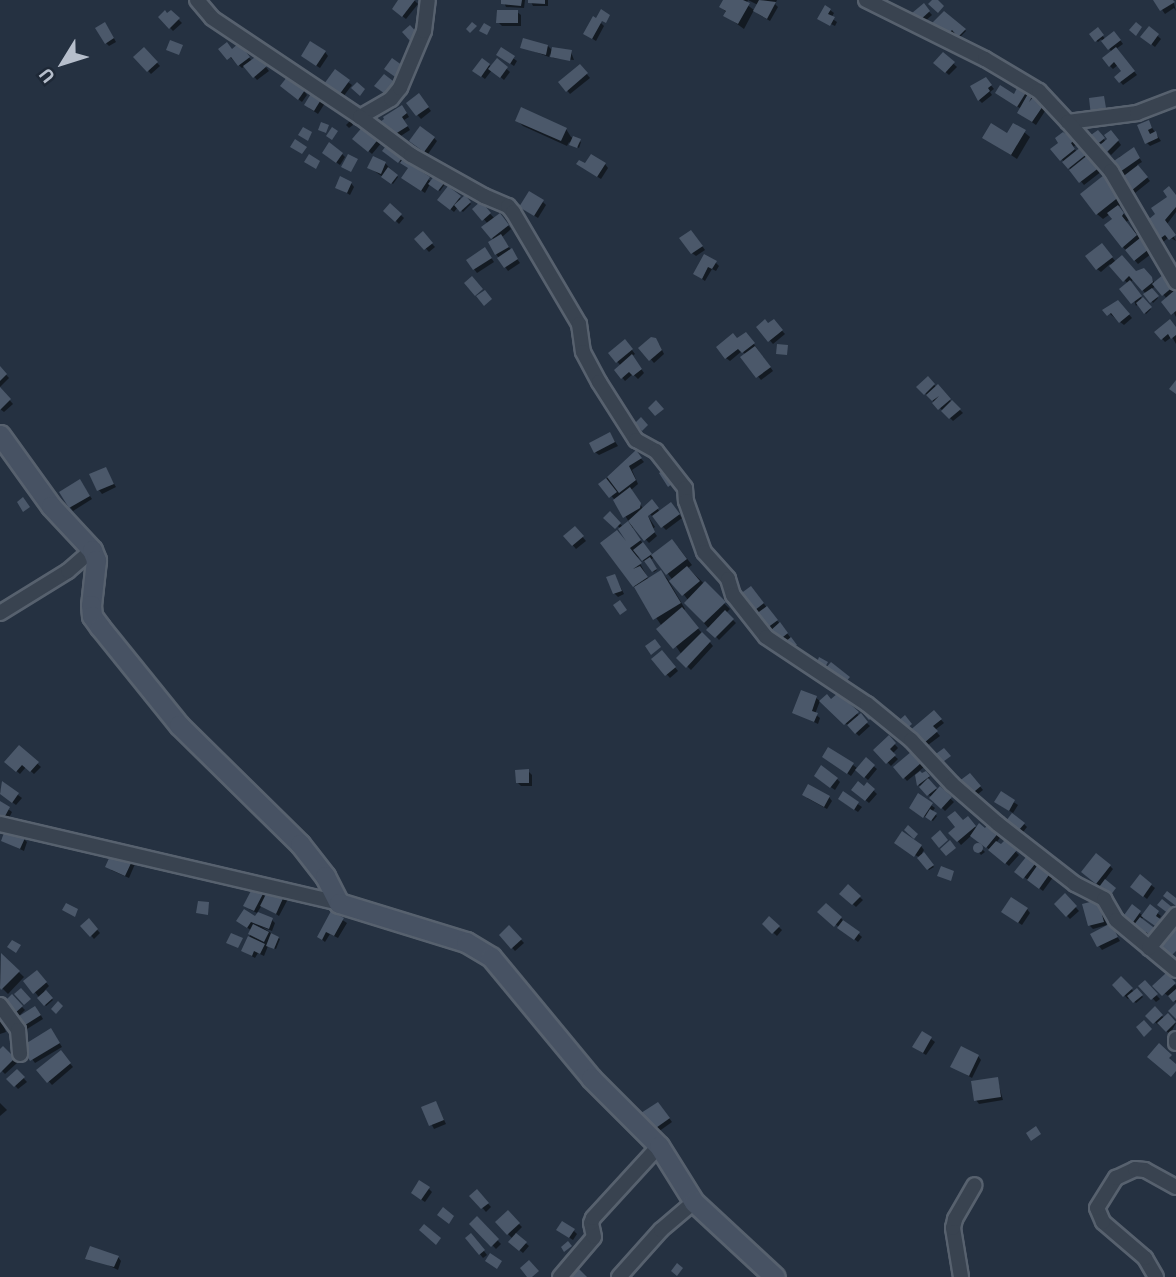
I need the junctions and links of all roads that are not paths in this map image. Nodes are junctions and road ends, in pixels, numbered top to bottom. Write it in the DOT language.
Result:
graph roads {
  1 [pos="197,0"];
  2 [pos="428,0"];
  3 [pos="866,0"];
  4 [pos="1176,97"];
  5 [pos="360,117"];
  6 [pos="1068,122"];
  7 [pos="1176,282"];
  8 [pos="0,435"];
  9 [pos="92,550"];
  10 [pos="0,613"];
  11 [pos="0,824"];
  12 [pos="339,903"];
  13 [pos="1176,915"];
  14 [pos="1149,948"];
  15 [pos="1176,970"];
  16 [pos="0,1005"];
  17 [pos="20,1054"];
  18 [pos="659,1146"];
  19 [pos="975,1185"];
  20 [pos="1176,1187"];
  21 [pos="694,1202"];
  22 [pos="560,1277"];
  23 [pos="619,1277"];
  24 [pos="775,1277"];
  25 [pos="961,1277"];
  26 [pos="1156,1277"];
  1 -- 5 [label="street"];
  2 -- 5 [label="street"];
  3 -- 6 [label="street"];
  4 -- 6 [label="street"];
  5 -- 14 [label="street"];
  6 -- 7 [label="street"];
  8 -- 9 [label="street"];
  9 -- 10 [label="street"];
  9 -- 12 [label="street"];
  11 -- 12 [label="street"];
  12 -- 18 [label="street"];
  13 -- 14 [label="street"];
  14 -- 15 [label="street"];
  16 -- 17 [label="street"];
  18 -- 21 [label="street"];
  18 -- 22 [label="street"];
  19 -- 25 [label="street"];
  20 -- 26 [label="street"];
  21 -- 23 [label="street"];
  21 -- 24 [label="street"];
}
